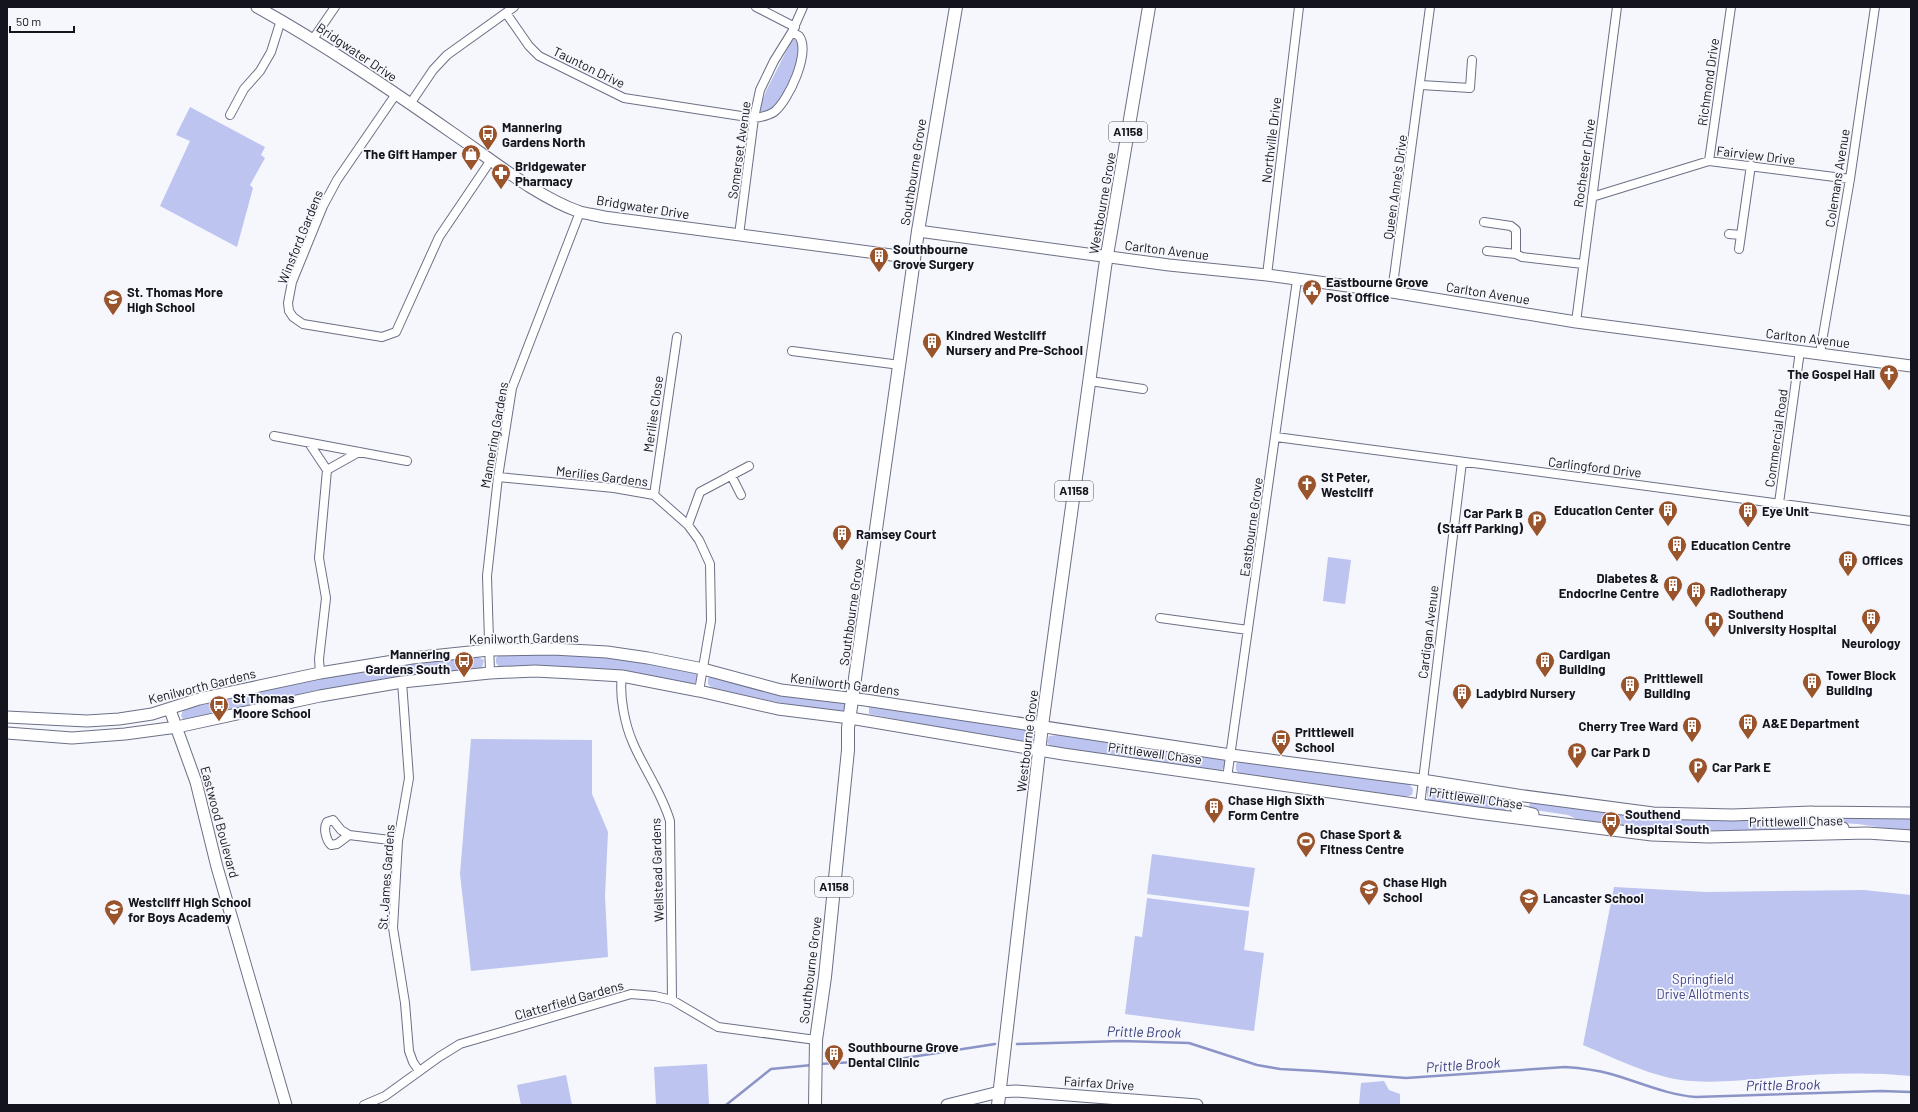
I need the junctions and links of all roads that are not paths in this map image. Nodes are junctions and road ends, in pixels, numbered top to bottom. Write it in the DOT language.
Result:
graph roads {
  1 [pos="257,7"];
  2 [pos="335,7"];
  3 [pos="514,7"];
  4 [pos="756,7"];
  5 [pos="803,7"];
  6 [pos="956,7"];
  7 [pos="1149,7"];
  8 [pos="1299,7"];
  9 [pos="1430,7"];
  10 [pos="1617,7"];
  11 [pos="1731,7"];
  12 [pos="1875,7"];
  13 [pos="506,13"];
  14 [pos="281,20"];
  15 [pos="794,30"];
  16 [pos="313,39"];
  17 [pos="1472,60"];
  18 [pos="1421,86"];
  19 [pos="396,94"];
  20 [pos="410,104"];
  21 [pos="230,115"];
  22 [pos="754,118"];
  23 [pos="491,160"];
  24 [pos="1709,161"];
  25 [pos="1751,165"];
  26 [pos="1850,179"];
  27 [pos="1592,197"];
  28 [pos="580,212"];
  29 [pos="1484,222"];
  30 [pos="918,230"];
  31 [pos="1729,234"];
  32 [pos="739,235"];
  33 [pos="1741,235"];
  34 [pos="1739,249"];
  35 [pos="1487,251"];
  36 [pos="1516,254"];
  37 [pos="1107,256"];
  38 [pos="914,258"];
  39 [pos="1583,264"];
  40 [pos="1267,275"];
  41 [pos="1298,280"];
  42 [pos="1392,292"];
  43 [pos="1576,322"];
  44 [pos="676,337"];
  45 [pos="792,351"];
  46 [pos="1800,351"];
  47 [pos="1820,353"];
  48 [pos="900,365"];
  49 [pos="1911,366"];
  50 [pos="1090,381"];
  51 [pos="1143,388"];
  52 [pos="274,436"];
  53 [pos="1276,437"];
  54 [pos="309,443"];
  55 [pos="359,452"];
  56 [pos="406,460"];
  57 [pos="1462,462"];
  58 [pos="749,466"];
  59 [pos="327,470"];
  60 [pos="731,476"];
  61 [pos="498,477"];
  62 [pos="654,495"];
  63 [pos="741,495"];
  64 [pos="1779,503"];
  65 [pos="1911,520"];
  66 [pos="688,525"];
  67 [pos="1160,618"];
  68 [pos="1248,630"];
  69 [pos="489,650"];
  70 [pos="703,669"];
  71 [pos="320,673"];
  72 [pos="490,673"];
  73 [pos="622,676"];
  74 [pos="402,682"];
  75 [pos="699,691"];
  76 [pos="853,700"];
  77 [pos="170,710"];
  78 [pos="977,716"];
  79 [pos="7,717"];
  80 [pos="850,718"];
  81 [pos="1042,726"];
  82 [pos="177,727"];
  83 [pos="929,732"];
  84 [pos="7,733"];
  85 [pos="1040,747"];
  86 [pos="1232,755"];
  87 [pos="1228,778"];
  88 [pos="1422,780"];
  89 [pos="1521,796"];
  90 [pos="1420,805"];
  91 [pos="1520,811"];
  92 [pos="1816,812"];
  93 [pos="1911,812"];
  94 [pos="1501,816"];
  95 [pos="1817,824"];
  96 [pos="1580,826"];
  97 [pos="1867,833"];
  98 [pos="1805,834"];
  99 [pos="349,835"];
  100 [pos="1911,836"];
  101 [pos="398,841"];
  102 [pos="672,1000"];
  103 [pos="816,1040"];
  104 [pos="419,1071"];
  105 [pos="999,1092"];
  106 [pos="1090,1101"];
  107 [pos="1173,1104"];
  108 [pos="286,1105"];
  109 [pos="364,1105"];
  110 [pos="815,1105"];
  111 [pos="947,1105"];
  112 [pos="998,1105"];
  113 [pos="1197,1105"];
  1 -- 14 [label="street, Bridgwater Drive"];
  2 -- 16 [label="street"];
  3 -- 13 [label="street"];
  4 -- 15 [label="street"];
  5 -- 15 [label="street, Somerset Avenue"];
  6 -- 30 [label="main road, Southbourne Grove / A1158"];
  7 -- 37 [label="main road, Westbourne Grove / A1158"];
  8 -- 40 [label="street, Northville Drive"];
  9 -- 18 [label="street, Queen Anne's Drive"];
  10 -- 27 [label="street, Rochester Drive"];
  11 -- 24 [label="street, Richmond Drive"];
  12 -- 26 [label="street, Colemans Avenue"];
  13 -- 20 [label="street"];
  13 -- 22 [label="street, Taunton Drive"];
  14 -- 16 [label="street, Bridgwater Drive"];
  14 -- 21 [label="street"];
  15 -- 22 [label="street, Somerset Avenue"];
  15 -- 22 [label="street"];
  16 -- 19 [label="street, Bridgwater Drive"];
  17 -- 18 [label="street"];
  18 -- 42 [label="street, Queen Anne's Drive"];
  19 -- 20 [label="street, Bridgwater Drive"];
  19 -- 23 [label="street, Winsford Gardens"];
  20 -- 23 [label="street, Bridgwater Drive"];
  22 -- 32 [label="street, Somerset Avenue"];
  23 -- 28 [label="street, Bridgwater Drive"];
  24 -- 25 [label="street, Fairview Drive"];
  24 -- 27 [label="street, Fairview Drive"];
  25 -- 26 [label="street, Fairview Drive"];
  25 -- 33 [label="street"];
  26 -- 47 [label="street, Colemans Avenue"];
  27 -- 39 [label="street, Rochester Drive"];
  28 -- 32 [label="street, Bridgwater Drive"];
  28 -- 61 [label="street, Mannering Gardens"];
  29 -- 36 [label="street"];
  30 -- 37 [label="street, Carlton Avenue"];
  30 -- 38 [label="main road, Southbourne Grove / A1158"];
  31 -- 33 [label="street"];
  32 -- 38 [label="street, Bridgwater Drive"];
  33 -- 34 [label="street"];
  35 -- 36 [label="street"];
  36 -- 39 [label="street"];
  37 -- 40 [label="street, Carlton Avenue"];
  37 -- 50 [label="main road, Westbourne Grove / A1158"];
  38 -- 48 [label="main road, Southbourne Grove / A1158"];
  39 -- 43 [label="street, Rochester Drive"];
  40 -- 41 [label="street, Carlton Avenue"];
  41 -- 42 [label="street, Carlton Avenue"];
  41 -- 53 [label="street, Eastbourne Grove"];
  42 -- 43 [label="street, Carlton Avenue"];
  43 -- 46 [label="street, Carlton Avenue"];
  44 -- 62 [label="street, Merilies Close"];
  45 -- 48 [label="street"];
  46 -- 47 [label="street, Carlton Avenue"];
  46 -- 64 [label="street, Commercial Road"];
  47 -- 49 [label="street, Carlton Avenue"];
  48 -- 76 [label="main road, Southbourne Grove / A1158"];
  50 -- 51 [label="street"];
  50 -- 81 [label="main road, Westbourne Grove / A1158"];
  52 -- 54 [label="street"];
  53 -- 57 [label="street, Carlingford Drive"];
  53 -- 68 [label="street, Eastbourne Grove"];
  54 -- 55 [label="street"];
  54 -- 59 [label="street"];
  55 -- 56 [label="street"];
  55 -- 59 [label="street"];
  57 -- 64 [label="street, Carlingford Drive"];
  57 -- 88 [label="street, Cardigan Avenue"];
  58 -- 60 [label="street"];
  59 -- 71 [label="street"];
  60 -- 63 [label="street"];
  60 -- 66 [label="street"];
  61 -- 62 [label="street, Merilies Gardens"];
  61 -- 69 [label="street, Mannering Gardens"];
  62 -- 66 [label="street, Merilies Gardens"];
  64 -- 65 [label="street, Carlingford Drive"];
  66 -- 70 [label="street, Merilies Gardens"];
  67 -- 68 [label="street"];
  68 -- 86 [label="street, Eastbourne Grove"];
  69 -- 70 [label="street, Kenilworth Gardens"];
  69 -- 71 [label="street, Kenilworth Gardens"];
  69 -- 72 [label="street, Mannering Gardens"];
  70 -- 75 [label="street, Merilies Gardens"];
  70 -- 76 [label="street, Kenilworth Gardens"];
  71 -- 77 [label="street, Kenilworth Gardens"];
  72 -- 73 [label="street"];
  72 -- 74 [label="street"];
  73 -- 75 [label="street"];
  73 -- 102 [label="street, Wellstead Gardens"];
  74 -- 82 [label="street"];
  74 -- 101 [label="street, St. James Gardens"];
  75 -- 80 [label="street"];
  76 -- 78 [label="street, Kenilworth Gardens"];
  76 -- 80 [label="main road, Southbourne Grove / A1158"];
  76 -- 83 [label="street"];
  77 -- 79 [label="street, Kenilworth Gardens"];
  77 -- 82 [label="street, Eastwood Boulevard"];
  78 -- 81 [label="street, Kenilworth Gardens"];
  78 -- 85 [label="street"];
  80 -- 83 [label="street"];
  80 -- 103 [label="main road, Southbourne Grove / A1158"];
  81 -- 85 [label="main road, Westbourne Grove / A1158"];
  81 -- 86 [label="street, Prittlewell Chase"];
  82 -- 84 [label="street"];
  82 -- 108 [label="street, Eastwood Boulevard"];
  83 -- 85 [label="street"];
  85 -- 87 [label="street, Prittlewell Chase"];
  85 -- 105 [label="main road, Westbourne Grove / A1158"];
  86 -- 87 [label="street, Eastbourne Grove"];
  86 -- 88 [label="street, Prittlewell Chase"];
  87 -- 90 [label="street, Prittlewell Chase"];
  88 -- 89 [label="street, Prittlewell Chase"];
  88 -- 90 [label="street, Cardigan Avenue"];
  89 -- 91 [label="street"];
  89 -- 92 [label="street, Prittlewell Chase"];
  90 -- 94 [label="street, Prittlewell Chase"];
  91 -- 94 [label="street"];
  91 -- 96 [label="street"];
  92 -- 93 [label="street, Prittlewell Chase"];
  92 -- 95 [label="street"];
  94 -- 96 [label="street, Prittlewell Chase"];
  95 -- 97 [label="street"];
  95 -- 98 [label="street"];
  96 -- 98 [label="street, Prittlewell Chase"];
  97 -- 98 [label="street, Prittlewell Chase"];
  97 -- 100 [label="street, Prittlewell Chase"];
  99 -- 101 [label="street"];
  101 -- 104 [label="street, St. James Gardens"];
  102 -- 103 [label="street, Clatterfield Gardens"];
  102 -- 104 [label="street, Clatterfield Gardens"];
  103 -- 110 [label="main road, Southbourne Grove / A1158"];
  104 -- 109 [label="street, Clatterfield Gardens"];
  105 -- 106 [label="street, Fairfax Drive"];
  105 -- 111 [label="street, Fairfax Drive"];
  105 -- 112 [label="main road, Westbourne Grove / A1158"];
  106 -- 107 [label="street, Fairfax Drive"];
  107 -- 113 [label="street, Fairfax Drive"];
}
